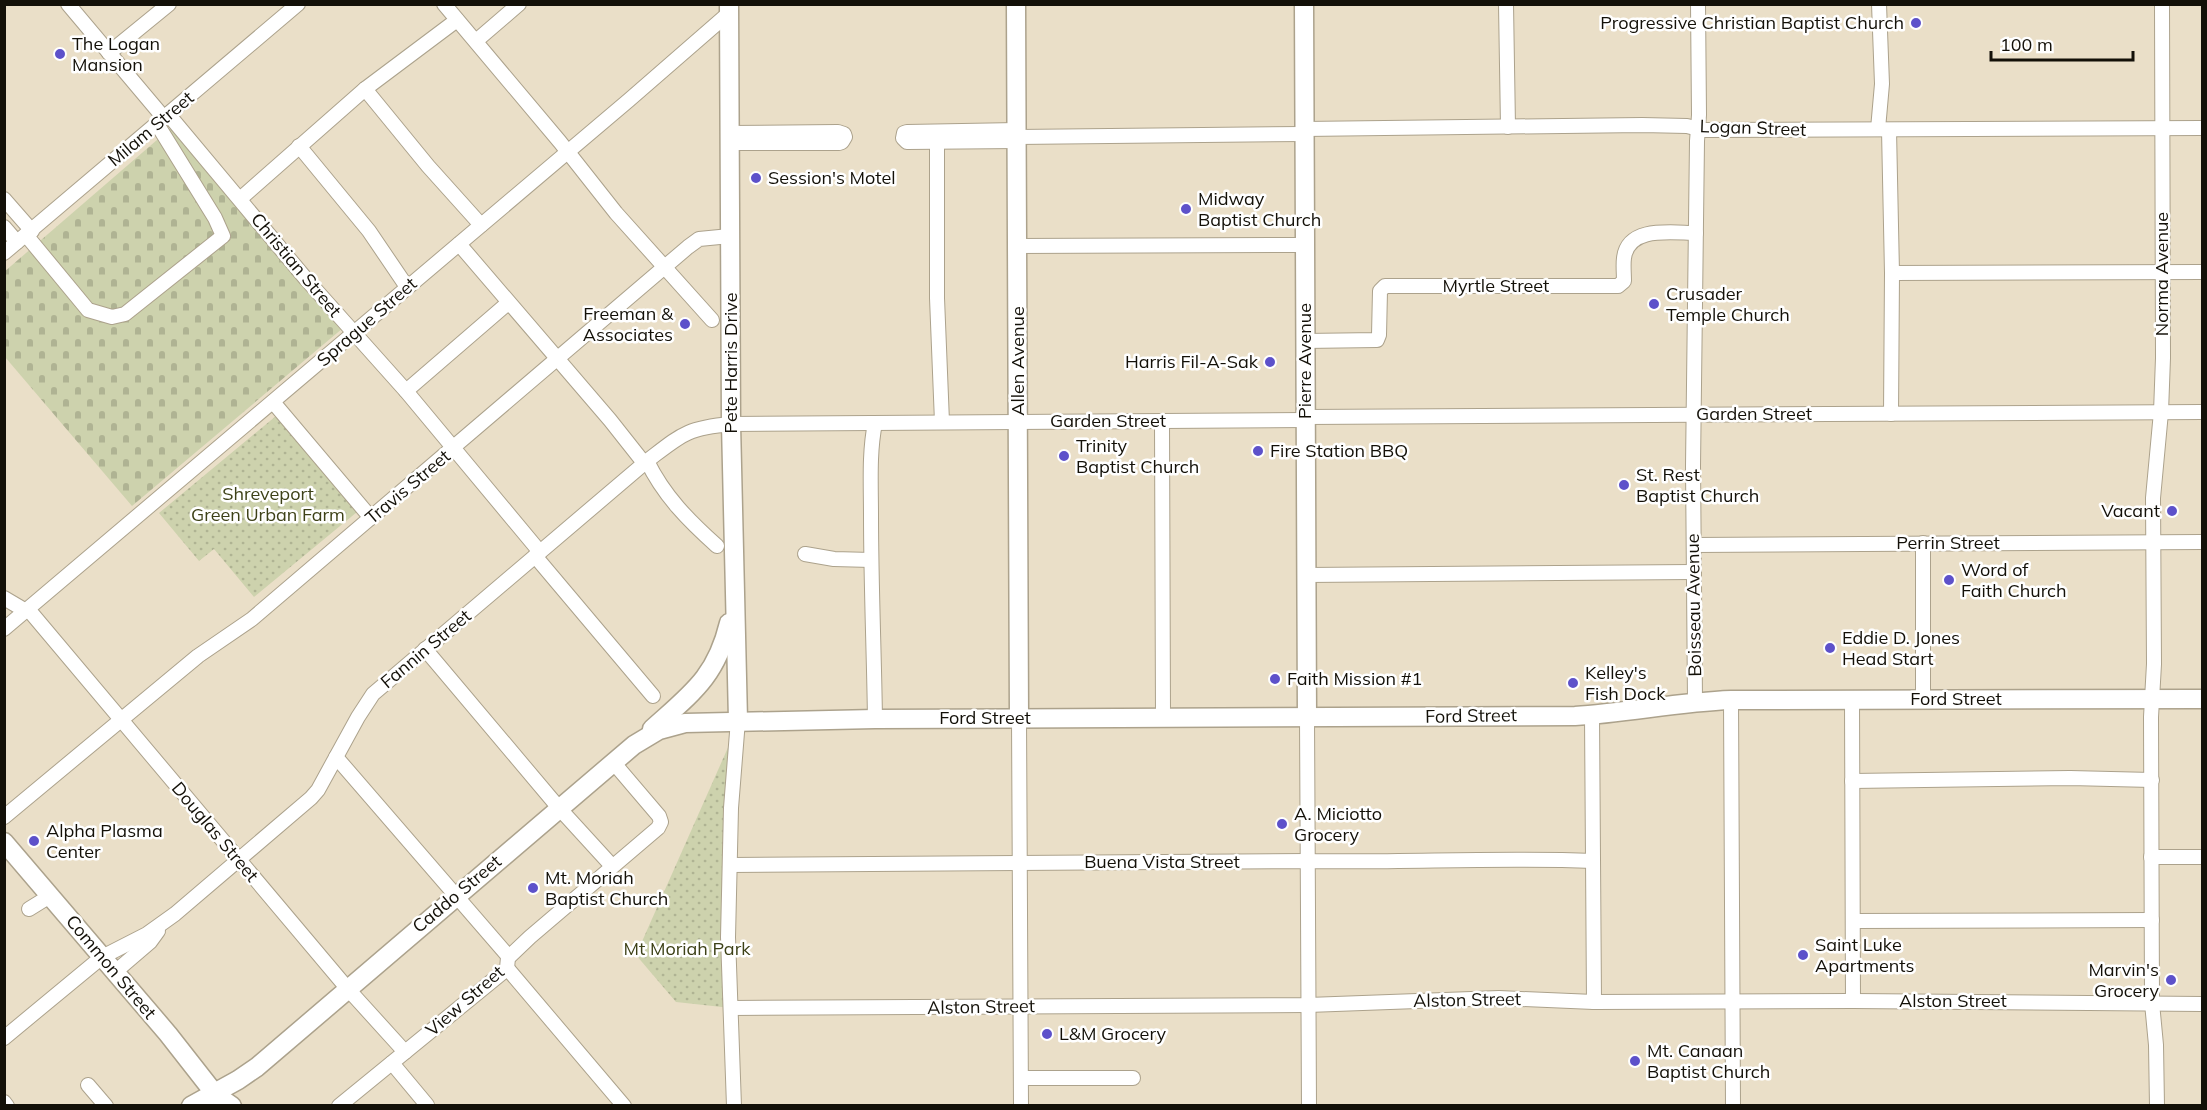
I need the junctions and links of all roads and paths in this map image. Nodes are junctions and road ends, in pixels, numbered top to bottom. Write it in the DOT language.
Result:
graph roads {
  1 [pos="68,4"];
  2 [pos="169,4"];
  3 [pos="298,4"];
  4 [pos="444,4"];
  5 [pos="519,4"];
  6 [pos="1016,4"];
  7 [pos="1304,4"];
  8 [pos="1506,4"];
  9 [pos="1698,4"];
  10 [pos="1879,4"];
  11 [pos="2162,4"];
  12 [pos="729,9"];
  13 [pos="457,20"];
  14 [pos="476,41"];
  15 [pos="109,53"];
  16 [pos="365,89"];
  17 [pos="163,119"];
  18 [pos="1508,127"];
  19 [pos="1698,128"];
  20 [pos="2202,128"];
  21 [pos="1883,129"];
  22 [pos="2162,129"];
  23 [pos="1304,131"];
  24 [pos="1017,136"];
  25 [pos="729,138"];
  26 [pos="937,142"];
  27 [pos="299,146"];
  28 [pos="567,152"];
  29 [pos="4,199"];
  30 [pos="240,199"];
  31 [pos="481,225"];
  32 [pos="4,227"];
  33 [pos="1696,233"];
  34 [pos="25,236"];
  35 [pos="730,236"];
  36 [pos="459,244"];
  37 [pos="1304,245"];
  38 [pos="1017,246"];
  39 [pos="4,253"];
  40 [pos="665,268"];
  41 [pos="2202,272"];
  42 [pos="1892,273"];
  43 [pos="2162,273"];
  44 [pos="407,287"];
  45 [pos="508,303"];
  46 [pos="712,320"];
  47 [pos="355,333"];
  48 [pos="1305,341"];
  49 [pos="557,360"];
  50 [pos="406,391"];
  51 [pos="273,402"];
  52 [pos="2161,412"];
  53 [pos="2202,412"];
  54 [pos="1695,414"];
  55 [pos="1891,414"];
  56 [pos="1305,418"];
  57 [pos="1162,421"];
  58 [pos="942,422"];
  59 [pos="1018,422"];
  60 [pos="875,423"];
  61 [pos="731,424"];
  62 [pos="453,449"];
  63 [pos="646,462"];
  64 [pos="371,518"];
  65 [pos="2153,542"];
  66 [pos="2202,542"];
  67 [pos="1923,543"];
  68 [pos="1694,545"];
  69 [pos="717,546"];
  70 [pos="538,554"];
  71 [pos="805,554"];
  72 [pos="871,560"];
  73 [pos="1694,572"];
  74 [pos="1306,575"];
  75 [pos="4,598"];
  76 [pos="735,598"];
  77 [pos="27,610"];
  78 [pos="4,629"];
  79 [pos="425,650"];
  80 [pos="653,696"];
  81 [pos="2152,698"];
  82 [pos="1852,699"];
  83 [pos="1923,699"];
  84 [pos="2202,699"];
  85 [pos="1731,700"];
  86 [pos="1695,701"];
  87 [pos="1592,715"];
  88 [pos="1163,717"];
  89 [pos="1019,718"];
  90 [pos="1307,718"];
  91 [pos="875,719"];
  92 [pos="738,720"];
  93 [pos="121,721"];
  94 [pos="634,745"];
  95 [pos="336,757"];
  96 [pos="613,762"];
  97 [pos="2152,780"];
  98 [pos="1852,781"];
  99 [pos="559,808"];
  100 [pos="4,818"];
  101 [pos="4,842"];
  102 [pos="2151,857"];
  103 [pos="2202,857"];
  104 [pos="239,860"];
  105 [pos="1308,861"];
  106 [pos="1593,861"];
  107 [pos="1020,863"];
  108 [pos="730,865"];
  109 [pos="612,867"];
  110 [pos="50,896"];
  111 [pos="455,896"];
  112 [pos="29,909"];
  113 [pos="2152,920"];
  114 [pos="1853,921"];
  115 [pos="162,924"];
  116 [pos="102,957"];
  117 [pos="508,962"];
  118 [pos="115,972"];
  119 [pos="347,988"];
  120 [pos="1854,1001"];
  121 [pos="1594,1002"];
  122 [pos="1733,1002"];
  123 [pos="2152,1003"];
  124 [pos="2202,1004"];
  125 [pos="1308,1005"];
  126 [pos="1021,1007"];
  127 [pos="731,1008"];
  128 [pos="4,1038"];
  129 [pos="405,1052"];
  130 [pos="392,1063"];
  131 [pos="1021,1078"];
  132 [pos="1133,1078"];
  133 [pos="88,1085"];
  134 [pos="216,1100"];
  135 [pos="427,1105"];
  136 [pos="106,1106"];
  137 [pos="191,1106"];
  138 [pos="232,1106"];
  139 [pos="339,1106"];
  140 [pos="624,1106"];
  141 [pos="734,1106"];
  142 [pos="1022,1106"];
  143 [pos="1309,1106"];
  144 [pos="1733,1106"];
  145 [pos="2157,1106"];
  1 -- 15 [label="street"];
  2 -- 15 [label="street"];
  3 -- 17 [label="street, Milam Street"];
  4 -- 13 [label="street"];
  5 -- 14 [label="street"];
  6 -- 24 [label="main road, Allen Avenue"];
  7 -- 23 [label="main road, Pierre Avenue"];
  8 -- 18 [label="street"];
  9 -- 19 [label="street, Boisseau Avenue"];
  10 -- 21 [label="street"];
  11 -- 22 [label="street, Norma Avenue"];
  12 -- 25 [label="main road, Pete Harris Drive"];
  12 -- 28 [label="street, Sprague Street"];
  13 -- 14 [label="street"];
  13 -- 16 [label="street"];
  14 -- 28 [label="street"];
  15 -- 17 [label="street"];
  16 -- 27 [label="street"];
  16 -- 31 [label="street"];
  17 -- 30 [label="street, Christian Street"];
  17 -- 34 [label="street, Milam Street"];
  17 -- 34 [label="street"];
  18 -- 19 [label="street, Logan Street"];
  18 -- 23 [label="street, Logan Street"];
  19 -- 21 [label="street, Logan Street"];
  19 -- 33 [label="street, Boisseau Avenue"];
  20 -- 22 [label="street, Logan Street"];
  21 -- 22 [label="street, Logan Street"];
  21 -- 42 [label="street"];
  22 -- 43 [label="street, Norma Avenue"];
  23 -- 24 [label="street, Logan Street"];
  23 -- 37 [label="main road, Pierre Avenue"];
  24 -- 26 [label="street, Logan Street"];
  24 -- 26 [label="street, Logan Street"];
  24 -- 38 [label="main road, Allen Avenue"];
  25 -- 25 [label="street"];
  25 -- 35 [label="main road, Pete Harris Drive"];
  26 -- 58 [label="street"];
  27 -- 30 [label="street"];
  27 -- 44 [label="street"];
  28 -- 31 [label="street, Sprague Street"];
  28 -- 40 [label="street"];
  29 -- 34 [label="street"];
  30 -- 47 [label="street, Christian Street"];
  31 -- 36 [label="street, Sprague Street"];
  32 -- 34 [label="street"];
  33 -- 48 [label="street, Myrtle Street"];
  33 -- 54 [label="street, Boisseau Avenue"];
  34 -- 39 [label="street, Milam Street"];
  35 -- 40 [label="street, Travis Street"];
  35 -- 61 [label="main road, Pete Harris Drive"];
  36 -- 44 [label="street, Sprague Street"];
  36 -- 45 [label="street"];
  37 -- 38 [label="street"];
  37 -- 48 [label="main road, Pierre Avenue"];
  38 -- 59 [label="main road, Allen Avenue"];
  40 -- 46 [label="street"];
  40 -- 49 [label="street, Travis Street"];
  41 -- 43 [label="street"];
  42 -- 43 [label="street"];
  42 -- 55 [label="street"];
  43 -- 52 [label="street, Norma Avenue"];
  44 -- 47 [label="street, Sprague Street"];
  45 -- 49 [label="street"];
  45 -- 50 [label="street"];
  47 -- 50 [label="street, Christian Street"];
  47 -- 51 [label="street, Sprague Street"];
  48 -- 56 [label="main road, Pierre Avenue"];
  49 -- 62 [label="street, Travis Street"];
  49 -- 63 [label="street"];
  50 -- 62 [label="street, Christian Street"];
  51 -- 64 [label="street"];
  51 -- 77 [label="street, Sprague Street"];
  52 -- 53 [label="street, Garden Street"];
  52 -- 55 [label="street, Garden Street"];
  52 -- 65 [label="street, Norma Avenue"];
  54 -- 55 [label="street, Garden Street"];
  54 -- 56 [label="street, Garden Street"];
  54 -- 68 [label="street, Boisseau Avenue"];
  56 -- 57 [label="street, Garden Street"];
  56 -- 74 [label="main road, Pierre Avenue"];
  57 -- 59 [label="street, Garden Street"];
  57 -- 88 [label="street"];
  58 -- 59 [label="street, Garden Street"];
  58 -- 60 [label="street, Garden Street"];
  59 -- 89 [label="main road, Allen Avenue"];
  60 -- 61 [label="street, Garden Street"];
  60 -- 72 [label="street"];
  61 -- 63 [label="street, Fannin Street"];
  61 -- 76 [label="main road, Pete Harris Drive"];
  62 -- 64 [label="street, Travis Street"];
  62 -- 70 [label="street, Christian Street"];
  63 -- 69 [label="street"];
  63 -- 70 [label="street, Fannin Street"];
  64 -- 93 [label="street, Travis Street"];
  65 -- 66 [label="street, Perrin Street"];
  65 -- 67 [label="street, Perrin Street"];
  65 -- 81 [label="street, Norma Avenue"];
  67 -- 68 [label="street, Perrin Street"];
  67 -- 83 [label="street"];
  68 -- 73 [label="street, Boisseau Avenue"];
  70 -- 79 [label="street, Fannin Street"];
  70 -- 80 [label="street, Christian Street"];
  71 -- 72 [label="street"];
  72 -- 91 [label="street"];
  73 -- 74 [label="street"];
  73 -- 86 [label="street, Boisseau Avenue"];
  74 -- 90 [label="main road, Pierre Avenue"];
  75 -- 77 [label="street, Douglas Street"];
  76 -- 92 [label="main road, Pete Harris Drive"];
  76 -- 94 [label="main road"];
  77 -- 78 [label="street, Sprague Street"];
  77 -- 93 [label="street, Douglas Street"];
  79 -- 95 [label="street, Fannin Street"];
  79 -- 99 [label="street"];
  81 -- 83 [label="main road, Ford Street"];
  81 -- 84 [label="main road, Ford Street"];
  81 -- 97 [label="street, Norma Avenue"];
  82 -- 83 [label="main road, Ford Street"];
  82 -- 85 [label="main road, Ford Street"];
  82 -- 98 [label="street"];
  85 -- 86 [label="main road, Ford Street"];
  85 -- 122 [label="street"];
  86 -- 87 [label="main road, Ford Street"];
  87 -- 90 [label="main road, Ford Street"];
  87 -- 106 [label="street"];
  88 -- 89 [label="main road, Ford Street"];
  88 -- 90 [label="main road, Ford Street"];
  89 -- 91 [label="main road, Ford Street"];
  89 -- 107 [label="street"];
  90 -- 105 [label="street"];
  91 -- 92 [label="main road, Ford Street"];
  92 -- 94 [label="main road, Caddo Street"];
  92 -- 108 [label="street"];
  93 -- 100 [label="street, Travis Street"];
  93 -- 104 [label="street, Douglas Street"];
  94 -- 96 [label="main road, Caddo Street"];
  95 -- 104 [label="street, Fannin Street"];
  95 -- 111 [label="street"];
  96 -- 99 [label="main road, Caddo Street"];
  96 -- 109 [label="street, View Street"];
  97 -- 98 [label="street"];
  97 -- 102 [label="street, Norma Avenue"];
  98 -- 114 [label="street"];
  99 -- 109 [label="street"];
  99 -- 111 [label="main road, Caddo Street"];
  101 -- 110 [label="main road, Common Street"];
  102 -- 103 [label="street"];
  102 -- 113 [label="street, Norma Avenue"];
  104 -- 115 [label="street, Fannin Street"];
  104 -- 119 [label="street, Douglas Street"];
  105 -- 106 [label="street, Buena Vista Street"];
  105 -- 107 [label="street, Buena Vista Street"];
  105 -- 125 [label="street"];
  106 -- 121 [label="street"];
  107 -- 108 [label="street, Buena Vista Street"];
  107 -- 126 [label="street"];
  108 -- 127 [label="street"];
  109 -- 117 [label="street, View Street"];
  110 -- 112 [label="street"];
  110 -- 116 [label="main road, Common Street"];
  111 -- 117 [label="street"];
  111 -- 119 [label="main road, Caddo Street"];
  113 -- 114 [label="street"];
  113 -- 123 [label="street, Norma Avenue"];
  114 -- 120 [label="street"];
  115 -- 116 [label="street, Fannin Street"];
  115 -- 118 [label="street, Fannin Street"];
  116 -- 118 [label="main road, Common Street"];
  116 -- 128 [label="street, Fannin Street"];
  117 -- 129 [label="street, View Street"];
  117 -- 140 [label="street"];
  118 -- 134 [label="main road, Common Street"];
  119 -- 129 [label="street, Douglas Street"];
  119 -- 134 [label="main road, Caddo Street"];
  120 -- 122 [label="street, Alston Street"];
  120 -- 123 [label="street, Alston Street"];
  121 -- 122 [label="street, Alston Street"];
  121 -- 125 [label="street, Alston Street"];
  122 -- 144 [label="street"];
  123 -- 124 [label="street, Alston Street"];
  123 -- 145 [label="street, Norma Avenue"];
  125 -- 126 [label="street, Alston Street"];
  125 -- 143 [label="street"];
  126 -- 127 [label="street, Alston Street"];
  126 -- 131 [label="street"];
  127 -- 141 [label="street"];
  129 -- 130 [label="street, View Street"];
  130 -- 135 [label="street"];
  130 -- 139 [label="street, View Street"];
  131 -- 132 [label="street"];
  131 -- 142 [label="street"];
  133 -- 136 [label="street"];
  134 -- 137 [label="main road, Caddo Street"];
  134 -- 138 [label="main road, Common Street"];
}
